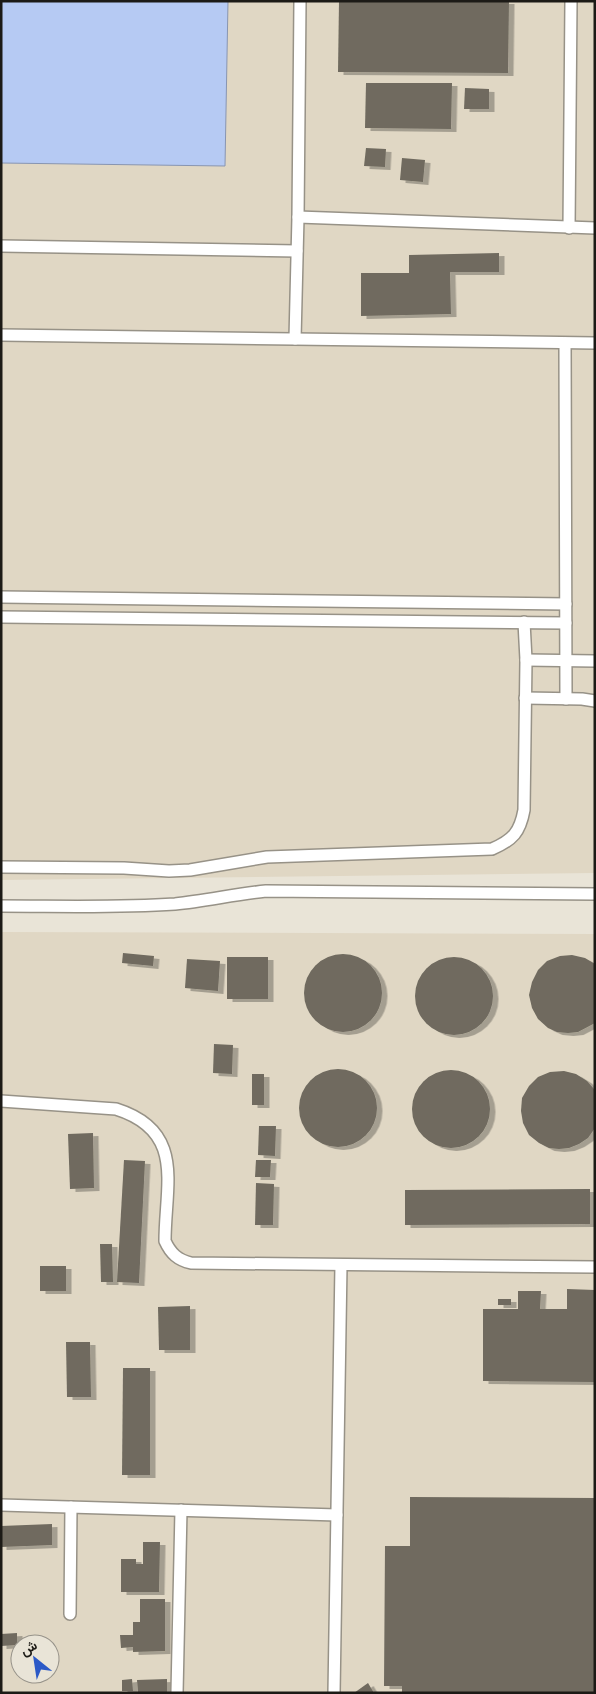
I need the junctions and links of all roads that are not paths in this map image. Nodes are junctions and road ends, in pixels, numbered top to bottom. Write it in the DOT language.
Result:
graph roads {
  1 [pos="300,1"];
  2 [pos="571,1"];
  3 [pos="298,217"];
  4 [pos="569,228"];
  5 [pos="595,228"];
  6 [pos="1,246"];
  7 [pos="297,251"];
  8 [pos="1,335"];
  9 [pos="294,339"];
  10 [pos="565,343"];
  11 [pos="595,343"];
  12 [pos="1,598"];
  13 [pos="566,604"];
  14 [pos="1,616"];
  15 [pos="524,622"];
  16 [pos="566,623"];
  17 [pos="526,660"];
  18 [pos="566,661"];
  19 [pos="595,661"];
  20 [pos="525,698"];
  21 [pos="566,699"];
  22 [pos="595,701"];
  23 [pos="1,867"];
  24 [pos="595,894"];
  25 [pos="1,906"];
  26 [pos="1,1101"];
  27 [pos="341,1265"];
  28 [pos="595,1267"];
  29 [pos="1,1505"];
  30 [pos="72,1507"];
  31 [pos="180,1510"];
  32 [pos="337,1515"];
  33 [pos="70,1614"];
  34 [pos="177,1693"];
  35 [pos="334,1693"];
  1 -- 3 [label="lane"];
  2 -- 4 [label="lane"];
  3 -- 4 [label="lane"];
  3 -- 7 [label="lane"];
  4 -- 5 [label="lane"];
  6 -- 7 [label="lane"];
  7 -- 9 [label="lane"];
  8 -- 9 [label="lane"];
  9 -- 10 [label="lane"];
  10 -- 11 [label="lane"];
  10 -- 13 [label="lane"];
  12 -- 13 [label="lane"];
  13 -- 16 [label="lane"];
  14 -- 15 [label="lane"];
  15 -- 16 [label="lane"];
  15 -- 17 [label="lane"];
  16 -- 18 [label="lane"];
  17 -- 18 [label="lane"];
  17 -- 20 [label="lane"];
  18 -- 19 [label="lane"];
  18 -- 21 [label="lane"];
  20 -- 21 [label="lane"];
  20 -- 23 [label="lane"];
  21 -- 22 [label="lane"];
  24 -- 25 [label="lane"];
  26 -- 27 [label="lane"];
  27 -- 28 [label="lane"];
  27 -- 32 [label="lane"];
  29 -- 30 [label="lane"];
  30 -- 31 [label="lane"];
  30 -- 33 [label="lane"];
  31 -- 32 [label="lane"];
  31 -- 34 [label="lane"];
  32 -- 35 [label="lane"];
}
